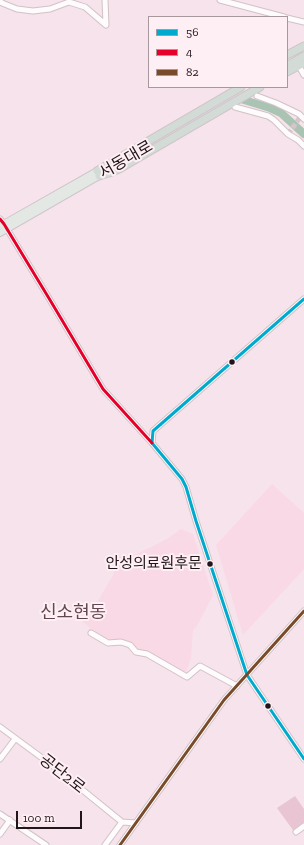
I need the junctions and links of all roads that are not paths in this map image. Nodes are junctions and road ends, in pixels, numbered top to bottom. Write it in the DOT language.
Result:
graph roads {
  1 [pos="105,0"];
  2 [pos="220,0"];
  3 [pos="0,2"];
  4 [pos="280,16"];
  5 [pos="288,18"];
  6 [pos="304,22"];
  7 [pos="304,46"];
  8 [pos="304,50"];
  9 [pos="304,56"];
  10 [pos="296,60"];
  11 [pos="288,71"];
  12 [pos="304,75"];
  13 [pos="231,88"];
  14 [pos="239,88"];
  15 [pos="249,88"];
  16 [pos="258,88"];
  17 [pos="257,96"];
  18 [pos="235,107"];
  19 [pos="303,116"];
  20 [pos="304,146"];
  21 [pos="98,173"];
  22 [pos="3,225"];
  23 [pos="0,233"];
  24 [pos="304,299"];
  25 [pos="152,443"];
  26 [pos="304,611"];
  27 [pos="90,633"];
  28 [pos="247,675"];
  29 [pos="237,686"];
  30 [pos="0,727"];
  31 [pos="15,739"];
  32 [pos="0,759"];
  33 [pos="304,759"];
  34 [pos="0,814"];
  35 [pos="10,820"];
  36 [pos="122,822"];
  37 [pos="136,823"];
  38 [pos="304,826"];
  39 [pos="296,832"];
  40 [pos="0,834"];
  41 [pos="46,845"];
  42 [pos="105,845"];
  43 [pos="120,845"];
  1 -- 3 [label="street"];
  2 -- 4 [label="street"];
  5 -- 6 [label="street"];
  7 -- 10 [label="highway"];
  8 -- 10 [label="highway"];
  9 -- 10 [label="highway"];
  10 -- 11 [label="highway"];
  10 -- 12 [label="street"];
  13 -- 21 [label="highway"];
  14 -- 21 [label="highway, 서동대로"];
  15 -- 21 [label="highway, 서동대로"];
  16 -- 21 [label="highway"];
  17 -- 19 [label="street"];
  18 -- 20 [label="street"];
  21 -- 22 [label="main road, 서동대로"];
  22 -- 23 [label="main road, 서동대로"];
  22 -- 25 [label="street"];
  24 -- 25 [label="street"];
  25 -- 28 [label="street"];
  26 -- 28 [label="street"];
  27 -- 29 [label="street"];
  28 -- 29 [label="street"];
  28 -- 33 [label="street"];
  29 -- 37 [label="street"];
  30 -- 31 [label="street, 공단2로"];
  31 -- 32 [label="street"];
  31 -- 36 [label="street, 공단2로"];
  34 -- 35 [label="street"];
  35 -- 40 [label="street"];
  35 -- 41 [label="street"];
  36 -- 37 [label="street"];
  36 -- 42 [label="street"];
  37 -- 43 [label="street"];
  38 -- 39 [label="street"];
}
